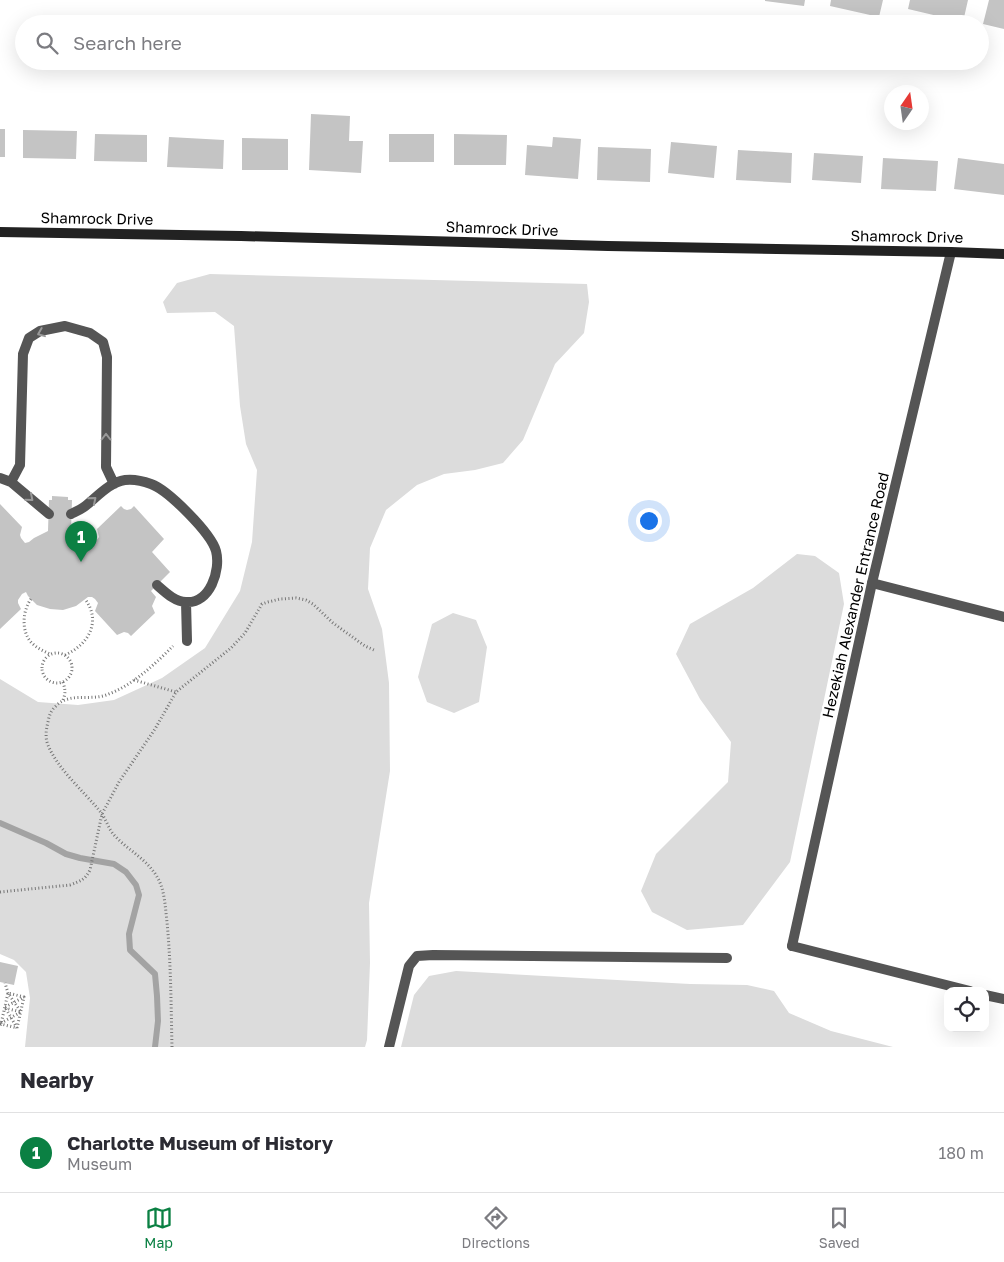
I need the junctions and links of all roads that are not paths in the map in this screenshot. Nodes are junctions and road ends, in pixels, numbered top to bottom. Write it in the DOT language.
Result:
graph roads {
  1 [pos="0,232"];
  2 [pos="951,252"];
  3 [pos="1004,254"];
  4 [pos="0,478"];
  5 [pos="11,482"];
  6 [pos="114,484"];
  7 [pos="49,514"];
  8 [pos="71,514"];
  9 [pos="872,583"];
  10 [pos="157,586"];
  11 [pos="186,602"];
  12 [pos="1004,616"];
  13 [pos="186,637"];
  14 [pos="727,958"];
  15 [pos="954,987"];
  16 [pos="989,996"];
  17 [pos="1004,999"];
  18 [pos="389,1047"];
  1 -- 2 [label="street, Shamrock Drive"];
  2 -- 3 [label="street, Shamrock Drive"];
  2 -- 9 [label="street, Hezekiah Alexander Entrance Road"];
  4 -- 5 [label="street"];
  6 -- 5 [label="street, one-way"];
  5 -- 7 [label="street, one-way"];
  8 -- 6 [label="street, one-way"];
  6 -- 11 [label="street"];
  9 -- 12 [label="street"];
  9 -- 15 [label="street, Hezekiah Alexander Entrance Road"];
  10 -- 11 [label="street"];
  11 -- 13 [label="street"];
  14 -- 18 [label="street"];
  16 -- 17 [label="street"];
}
